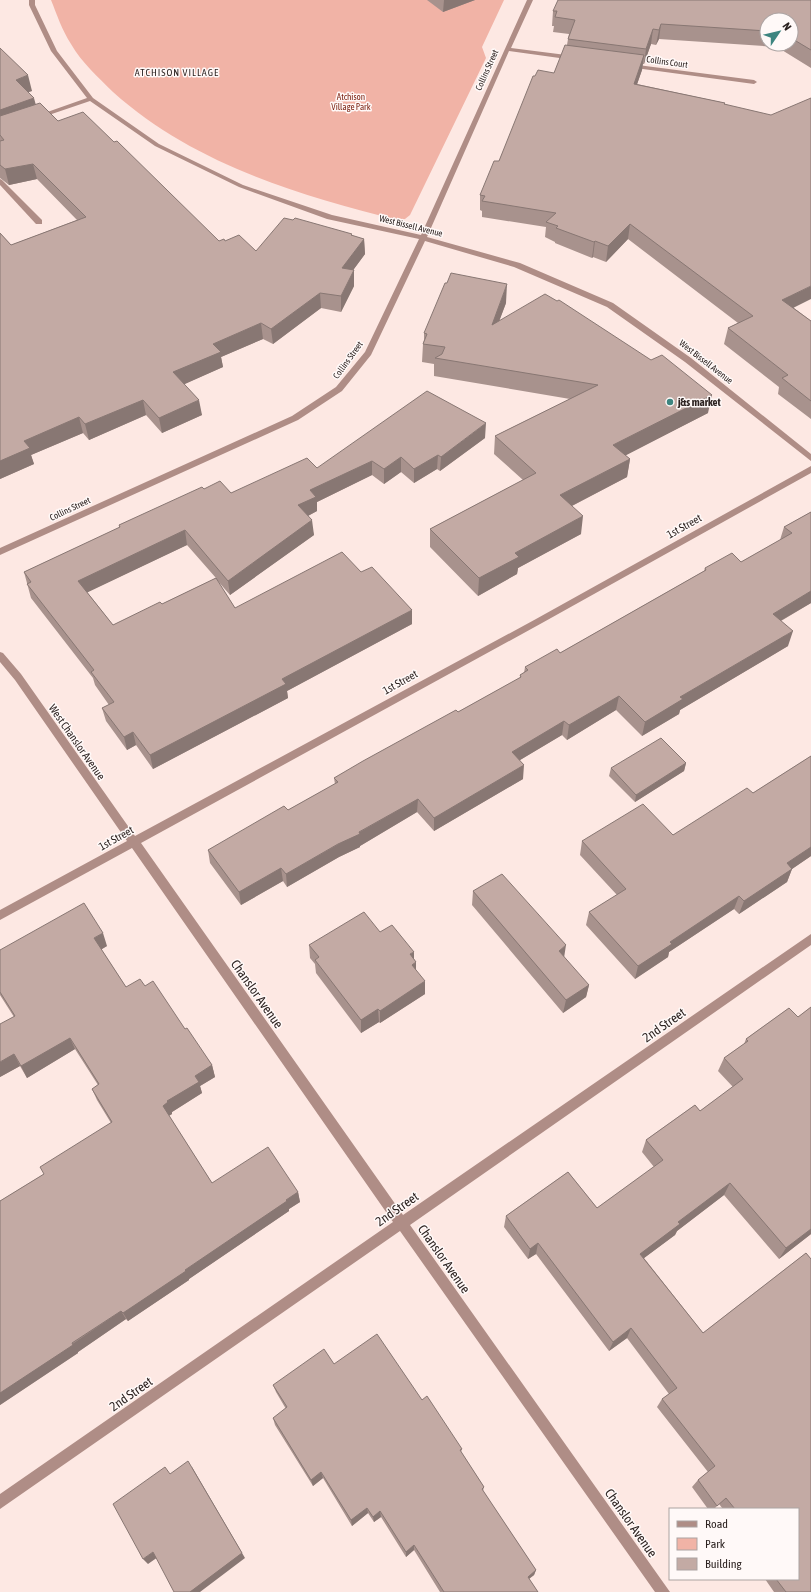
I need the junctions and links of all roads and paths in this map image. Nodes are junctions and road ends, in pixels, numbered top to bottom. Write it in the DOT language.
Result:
graph roads {
  1 [pos="32,0"];
  2 [pos="530,0"];
  3 [pos="507,49"];
  4 [pos="584,60"];
  5 [pos="623,65"];
  6 [pos="754,82"];
  7 [pos="91,99"];
  8 [pos="30,120"];
  9 [pos="0,181"];
  10 [pos="39,222"];
  11 [pos="423,238"];
  12 [pos="811,458"];
  13 [pos="811,469"];
  14 [pos="0,552"];
  15 [pos="0,656"];
  16 [pos="133,842"];
  17 [pos="0,915"];
  18 [pos="811,939"];
  19 [pos="402,1224"];
  20 [pos="0,1502"];
  21 [pos="663,1592"];
  1 -- 7 [label="street, West Bissell Avenue"];
  2 -- 3 [label="street, Collins Street"];
  3 -- 4 [label="street"];
  3 -- 11 [label="street, Collins Street"];
  5 -- 6 [label="street, Collins Court"];
  7 -- 8 [label="street"];
  7 -- 11 [label="street, West Bissell Avenue"];
  9 -- 10 [label="street"];
  11 -- 12 [label="street, West Bissell Avenue"];
  11 -- 14 [label="street, Collins Street"];
  13 -- 16 [label="street, 1st Street"];
  15 -- 16 [label="street, West Chanslor Avenue"];
  16 -- 17 [label="street, 1st Street"];
  16 -- 19 [label="street, Chanslor Avenue"];
  18 -- 19 [label="street, 2nd Street"];
  19 -- 20 [label="street, 2nd Street"];
  19 -- 21 [label="street, Chanslor Avenue"];
}
